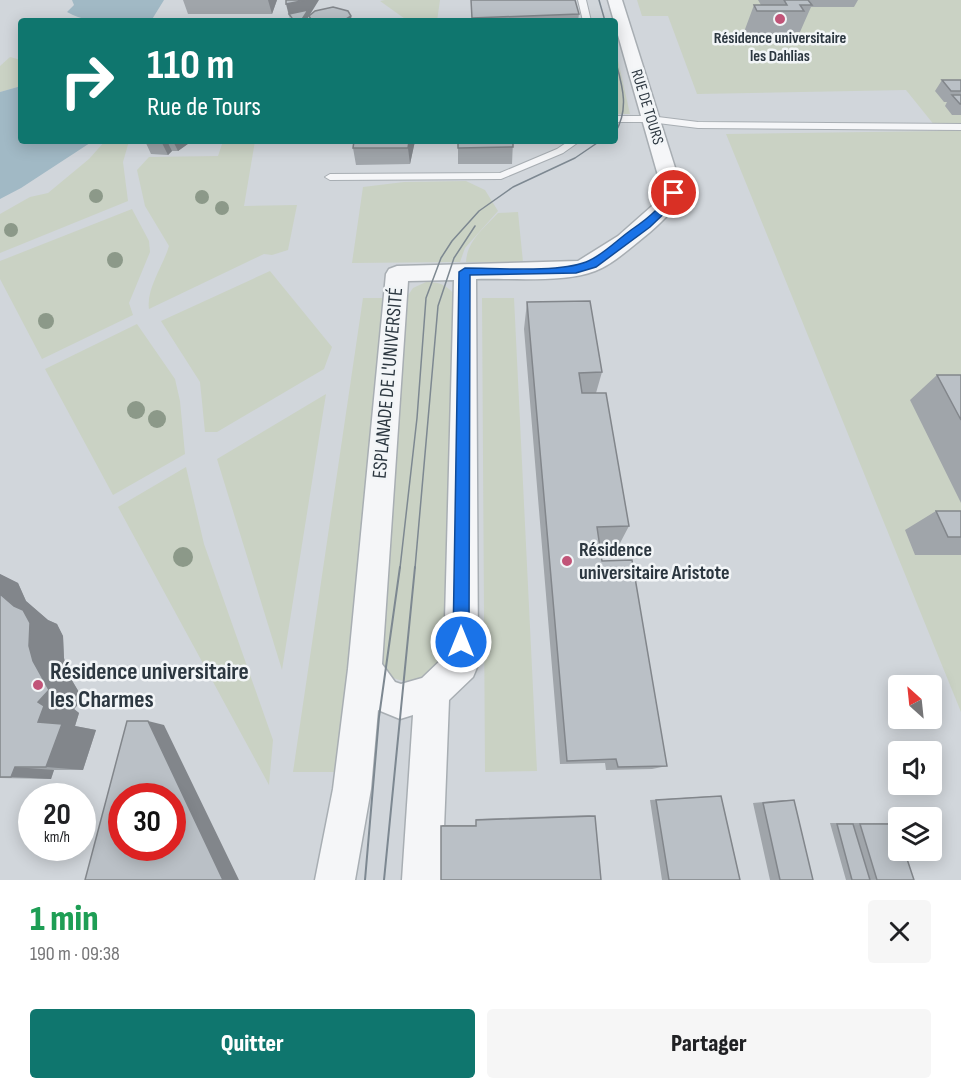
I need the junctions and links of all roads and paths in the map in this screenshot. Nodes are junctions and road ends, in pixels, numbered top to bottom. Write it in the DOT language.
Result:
graph roads {
  1 [pos="582,0"];
  2 [pos="615,0"];
  3 [pos="586,18"];
  4 [pos="618,119"];
  5 [pos="650,119"];
  6 [pos="961,127"];
  7 [pos="570,144"];
  8 [pos="330,177"];
  9 [pos="465,272"];
  10 [pos="365,669"];
  11 [pos="432,693"];
  12 [pos="335,880"];
  13 [pos="422,880"];
  1 -- 3 [label="lane"];
  2 -- 5 [label="street, RUE DE TOURS"];
  4 -- 5 [label="lane"];
  5 -- 6 [label="lane"];
  5 -- 9 [label="street, RUE DE TOURS"];
  7 -- 8 [label="lane"];
  9 -- 10 [label="street, ESPLANADE DE L'UNIVERSITÉ"];
  9 -- 11 [label="street"];
  10 -- 11 [label="street"];
  10 -- 12 [label="street, ESPLANADE DE L'UNIVERSITÉ"];
  11 -- 13 [label="street"];
}
